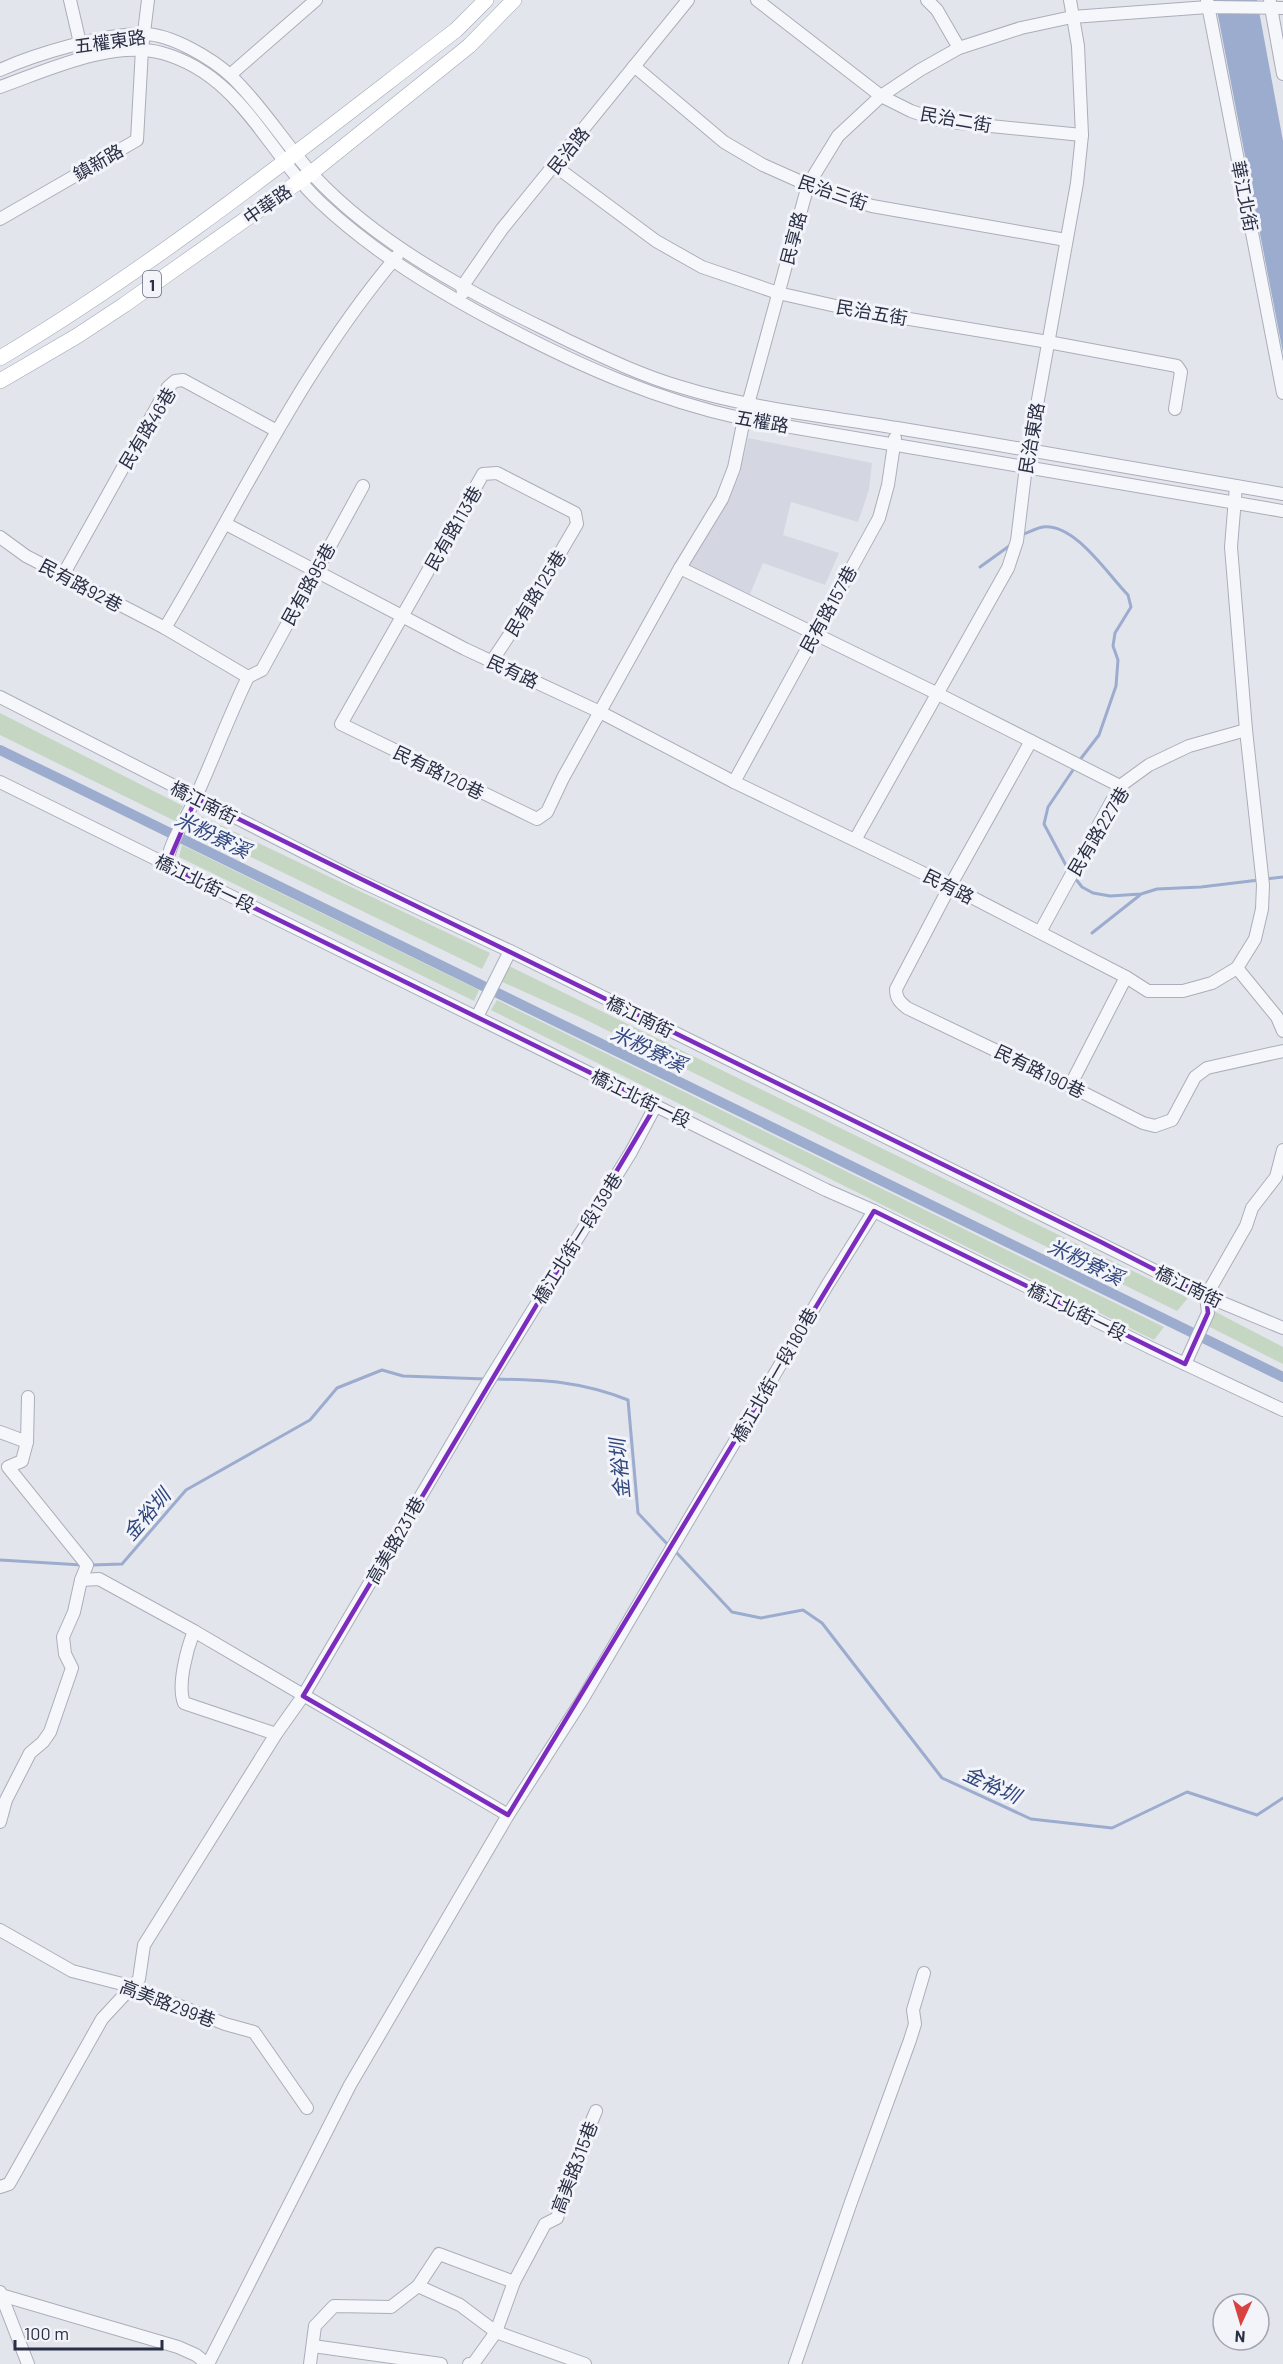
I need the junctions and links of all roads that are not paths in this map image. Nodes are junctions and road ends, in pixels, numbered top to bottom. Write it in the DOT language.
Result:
graph roads {
  1 [pos="70,0"];
  2 [pos="148,0"];
  3 [pos="316,0"];
  4 [pos="486,0"];
  5 [pos="514,0"];
  6 [pos="688,0"];
  7 [pos="757,0"];
  8 [pos="927,0"];
  9 [pos="1070,0"];
  10 [pos="1207,3"];
  11 [pos="1275,6"];
  12 [pos="1072,17"];
  13 [pos="144,34"];
  14 [pos="80,43"];
  15 [pos="959,48"];
  16 [pos="142,49"];
  17 [pos="634,66"];
  18 [pos="0,70"];
  19 [pos="230,75"];
  20 [pos="1283,75"];
  21 [pos="0,87"];
  22 [pos="881,96"];
  23 [pos="1082,135"];
  24 [pos="290,157"];
  25 [pos="555,166"];
  26 [pos="306,177"];
  27 [pos="808,185"];
  28 [pos="0,219"];
  29 [pos="1066,240"];
  30 [pos="402,250"];
  31 [pos="394,260"];
  32 [pos="462,287"];
  33 [pos="778,292"];
  34 [pos="465,306"];
  35 [pos="1048,342"];
  36 [pos="0,358"];
  37 [pos="0,381"];
  38 [pos="1283,393"];
  39 [pos="748,405"];
  40 [pos="1175,409"];
  41 [pos="744,419"];
  42 [pos="896,428"];
  43 [pos="277,431"];
  44 [pos="894,445"];
  45 [pos="1029,450"];
  46 [pos="1026,466"];
  47 [pos="363,486"];
  48 [pos="1236,486"];
  49 [pos="1283,494"];
  50 [pos="1236,502"];
  51 [pos="1283,510"];
  52 [pos="226,524"];
  53 [pos="577,524"];
  54 [pos="0,537"];
  55 [pos="680,568"];
  56 [pos="315,571"];
  57 [pos="63,575"];
  58 [pos="402,615"];
  59 [pos="165,628"];
  60 [pos="814,634"];
  61 [pos="492,661"];
  62 [pos="248,677"];
  63 [pos="936,693"];
  64 [pos="0,697"];
  65 [pos="600,712"];
  66 [pos="1246,730"];
  67 [pos="1031,741"];
  68 [pos="0,782"];
  69 [pos="734,782"];
  70 [pos="1120,786"];
  71 [pos="196,798"];
  72 [pos="855,840"];
  73 [pos="167,865"];
  74 [pos="950,886"];
  75 [pos="1040,932"];
  76 [pos="510,951"];
  77 [pos="1238,968"];
  78 [pos="1126,977"];
  79 [pos="480,1011"];
  80 [pos="1283,1031"];
  81 [pos="1283,1051"];
  82 [pos="1070,1086"];
  83 [pos="656,1105"];
  84 [pos="1283,1150"];
  85 [pos="874,1211"];
  86 [pos="1206,1296"];
  87 [pos="1283,1328"];
  88 [pos="1185,1364"];
  89 [pos="487,1384"];
  90 [pos="28,1397"];
  91 [pos="1283,1410"];
  92 [pos="0,1432"];
  93 [pos="27,1442"];
  94 [pos="81,1580"];
  95 [pos="194,1631"];
  96 [pos="303,1696"];
  97 [pos="276,1734"];
  98 [pos="508,1815"];
  99 [pos="0,1822"];
  100 [pos="0,1930"];
  101 [pos="924,1973"];
  102 [pos="130,1986"];
  103 [pos="307,2108"];
  104 [pos="596,2111"];
  105 [pos="0,2187"];
  106 [pos="514,2282"];
  107 [pos="418,2286"];
  108 [pos="0,2293"];
  109 [pos="496,2332"];
  110 [pos="313,2346"];
  111 [pos="28,2364"];
  112 [pos="207,2364"];
  113 [pos="310,2364"];
  114 [pos="441,2364"];
  115 [pos="470,2364"];
  116 [pos="585,2364"];
  117 [pos="795,2364"];
  1 -- 14 [label="street"];
  2 -- 13 [label="street, 鎮新路"];
  3 -- 19 [label="street"];
  4 -- 24 [label="main road, 中華路 / 1"];
  5 -- 26 [label="main road, 中華路 / 1"];
  6 -- 17 [label="street, 民治路"];
  7 -- 22 [label="street, 民治二街"];
  8 -- 15 [label="street"];
  9 -- 12 [label="street, 民治東路"];
  10 -- 11 [label="street, 民享路"];
  10 -- 12 [label="street, 民享路"];
  10 -- 38 [label="street, 華江北街"];
  11 -- 20 [label="street"];
  12 -- 15 [label="street, 民享路"];
  12 -- 23 [label="street, 民治東路"];
  13 -- 14 [label="street, 五權東路"];
  13 -- 16 [label="street, 鎮新路"];
  13 -- 19 [label="street, 五權東路"];
  14 -- 18 [label="street, 五權東路"];
  15 -- 22 [label="street, 民享路"];
  16 -- 21 [label="street, 五權東路"];
  16 -- 24 [label="street, 五權東路"];
  16 -- 28 [label="street, 鎮新路"];
  17 -- 25 [label="street, 民治路"];
  17 -- 27 [label="street, 民治三街"];
  19 -- 24 [label="street, 五權東路"];
  22 -- 23 [label="street, 民治二街"];
  22 -- 27 [label="street, 民享路"];
  23 -- 29 [label="street, 民治東路"];
  24 -- 26 [label="street, 五權東路"];
  24 -- 36 [label="main road, 中華路 / 1"];
  25 -- 32 [label="street, 民治路"];
  25 -- 33 [label="street, 民治五街"];
  26 -- 30 [label="street, 五權路"];
  26 -- 31 [label="street, 五權路"];
  26 -- 37 [label="main road, 中華路 / 1"];
  27 -- 29 [label="street, 民治三街"];
  27 -- 33 [label="street, 民享路"];
  29 -- 35 [label="street, 民治東路"];
  30 -- 31 [label="street"];
  30 -- 32 [label="street, 五權路"];
  31 -- 34 [label="street, 五權路"];
  31 -- 43 [label="street"];
  32 -- 34 [label="street"];
  32 -- 39 [label="street, 五權路"];
  33 -- 35 [label="street, 民治五街"];
  33 -- 39 [label="street, 民享路"];
  34 -- 41 [label="street, 五權路"];
  35 -- 40 [label="street, 民治五街"];
  35 -- 45 [label="street, 民治東路"];
  39 -- 41 [label="street, 民享路"];
  39 -- 42 [label="street, 五權路"];
  41 -- 44 [label="street, 五權路"];
  41 -- 55 [label="street, 民享路"];
  42 -- 44 [label="street, 民有路157巷"];
  42 -- 45 [label="street, 五權路"];
  43 -- 52 [label="street"];
  43 -- 57 [label="street, 民有路46巷"];
  44 -- 46 [label="street, 五權路"];
  44 -- 60 [label="street, 民有路157巷"];
  45 -- 46 [label="street, 民治東路"];
  45 -- 48 [label="street, 五權路"];
  46 -- 50 [label="street, 五權路"];
  46 -- 63 [label="street, 民治東路"];
  47 -- 56 [label="street, 民有路95巷"];
  48 -- 49 [label="street, 五權路"];
  48 -- 50 [label="street, 民有路"];
  50 -- 51 [label="street, 五權路"];
  50 -- 66 [label="street, 民有路"];
  52 -- 56 [label="street, 民有路"];
  52 -- 59 [label="street"];
  53 -- 58 [label="street, 民有路113巷"];
  53 -- 61 [label="street, 民有路125巷"];
  54 -- 57 [label="street, 民有路92巷"];
  55 -- 60 [label="street"];
  55 -- 65 [label="street, 民享路"];
  56 -- 58 [label="street, 民有路"];
  56 -- 62 [label="street, 民有路95巷"];
  57 -- 59 [label="street, 民有路92巷"];
  58 -- 61 [label="street, 民有路"];
  58 -- 65 [label="street, 民有路120巷"];
  59 -- 62 [label="street, 民有路92巷"];
  60 -- 63 [label="street"];
  60 -- 69 [label="street, 民有路157巷"];
  61 -- 65 [label="street, 民有路"];
  62 -- 71 [label="street"];
  63 -- 67 [label="street"];
  63 -- 72 [label="street, 民治東路"];
  64 -- 71 [label="street, 橋江南街"];
  65 -- 69 [label="street, 民有路"];
  66 -- 70 [label="street, 民有路227巷"];
  66 -- 77 [label="street, 民有路"];
  67 -- 70 [label="street"];
  67 -- 74 [label="street"];
  68 -- 73 [label="street, 橋江北街一段"];
  69 -- 72 [label="street, 民有路"];
  70 -- 75 [label="street, 民有路227巷"];
  71 -- 73 [label="street"];
  71 -- 76 [label="street, 橋江南街"];
  72 -- 74 [label="street, 民有路"];
  73 -- 79 [label="street, 橋江北街一段"];
  74 -- 75 [label="street, 民有路"];
  74 -- 82 [label="street, 民有路190巷"];
  75 -- 78 [label="street, 民有路"];
  76 -- 79 [label="street"];
  76 -- 86 [label="street, 橋江南街"];
  77 -- 78 [label="street, 民有路"];
  77 -- 80 [label="street"];
  78 -- 82 [label="street"];
  79 -- 83 [label="street, 橋江北街一段"];
  81 -- 82 [label="street, 民有路190巷"];
  83 -- 85 [label="street, 橋江北街一段"];
  83 -- 89 [label="street, 橋江北街一段139巷"];
  84 -- 86 [label="street"];
  85 -- 88 [label="street, 橋江北街一段"];
  85 -- 98 [label="street, 橋江北街一段180巷"];
  86 -- 87 [label="street, 橋江南街"];
  86 -- 88 [label="street"];
  88 -- 91 [label="street, 橋江北街一段"];
  89 -- 96 [label="street, 高美路231巷"];
  90 -- 93 [label="street"];
  92 -- 93 [label="street"];
  93 -- 94 [label="street"];
  94 -- 95 [label="street"];
  94 -- 99 [label="street"];
  95 -- 96 [label="street"];
  95 -- 97 [label="street"];
  96 -- 97 [label="street, 高美路231巷"];
  96 -- 98 [label="street"];
  97 -- 102 [label="street, 高美路231巷"];
  98 -- 112 [label="street, 橋江北街一段180巷"];
  100 -- 102 [label="street, 高美路299巷"];
  101 -- 117 [label="street"];
  102 -- 103 [label="street, 高美路299巷"];
  102 -- 105 [label="street, 高美路231巷"];
  104 -- 106 [label="street, 高美路315巷"];
  106 -- 107 [label="street"];
  106 -- 109 [label="street, 高美路315巷"];
  107 -- 109 [label="street"];
  107 -- 110 [label="street"];
  108 -- 111 [label="street"];
  108 -- 112 [label="street"];
  109 -- 115 [label="street, 高美路315巷"];
  109 -- 116 [label="street"];
  110 -- 113 [label="street"];
  110 -- 114 [label="street"];
}
